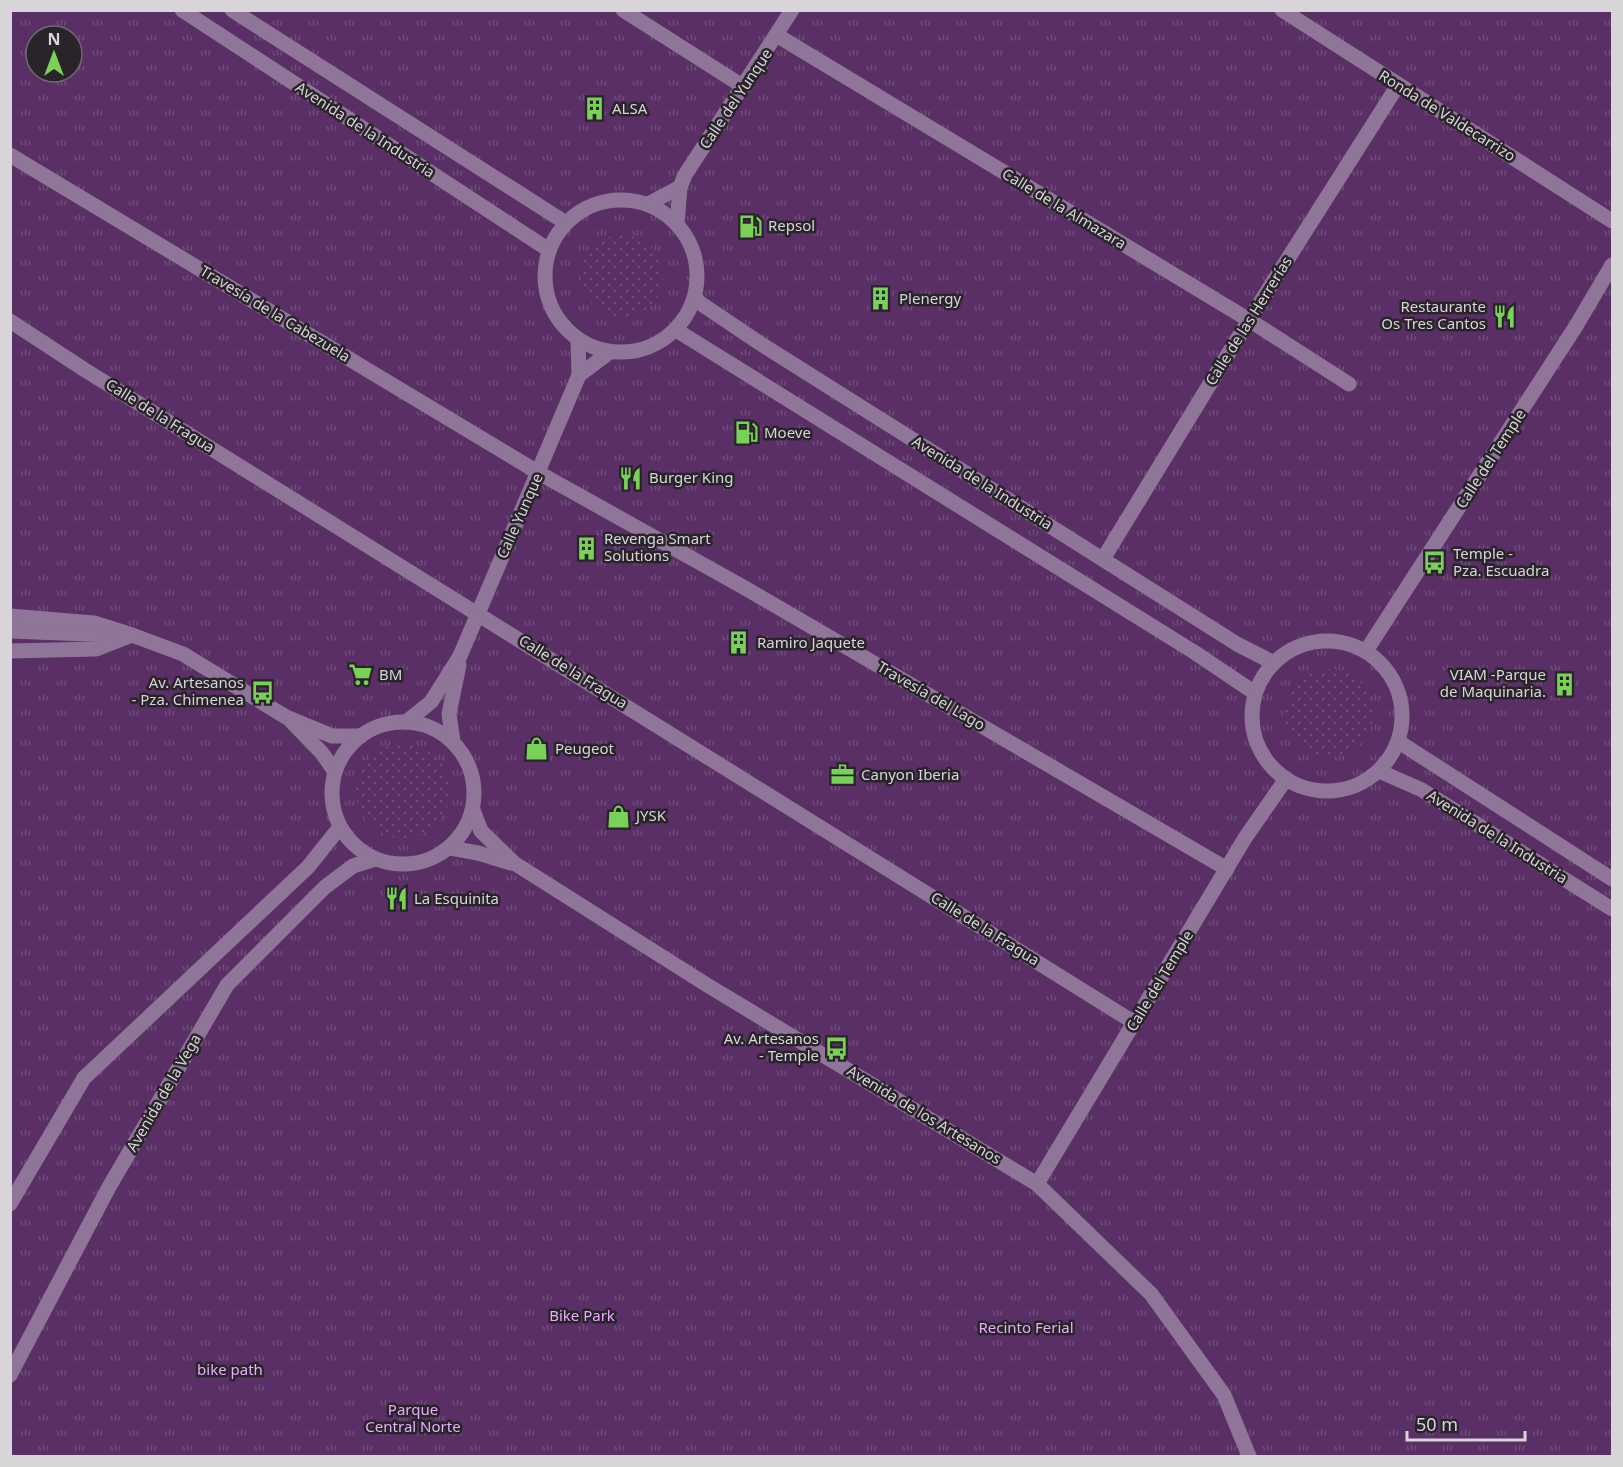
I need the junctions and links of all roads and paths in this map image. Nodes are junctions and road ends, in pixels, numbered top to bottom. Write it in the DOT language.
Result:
graph roads {
  1 [pos="182,10"];
  2 [pos="232,10"];
  3 [pos="623,10"];
  4 [pos="792,10"];
  5 [pos="1282,10"];
  6 [pos="778,36"];
  7 [pos="1398,85"];
  8 [pos="744,87"];
  9 [pos="10,155"];
  10 [pos="680,186"];
  11 [pos="648,204"];
  12 [pos="1612,221"];
  13 [pos="566,223"];
  14 [pos="677,224"];
  15 [pos="549,250"];
  16 [pos="1612,265"];
  17 [pos="695,297"];
  18 [pos="1249,320"];
  19 [pos="10,321"];
  20 [pos="676,330"];
  21 [pos="578,339"];
  22 [pos="610,351"];
  23 [pos="579,375"];
  24 [pos="1349,384"];
  25 [pos="539,472"];
  26 [pos="1103,559"];
  27 [pos="477,612"];
  28 [pos="10,616"];
  29 [pos="10,631"];
  30 [pos="132,635"];
  31 [pos="10,651"];
  32 [pos="1366,651"];
  33 [pos="460,656"];
  34 [pos="1274,663"];
  35 [pos="1255,693"];
  36 [pos="286,717"];
  37 [pos="406,722"];
  38 [pos="361,735"];
  39 [pos="453,741"];
  40 [pos="1399,742"];
  41 [pos="1379,771"];
  42 [pos="335,772"];
  43 [pos="1286,779"];
  44 [pos="473,810"];
  45 [pos="340,827"];
  46 [pos="450,848"];
  47 [pos="375,859"];
  48 [pos="514,863"];
  49 [pos="1227,869"];
  50 [pos="1612,879"];
  51 [pos="1612,909"];
  52 [pos="1135,1023"];
  53 [pos="1037,1184"];
  54 [pos="10,1204"];
  55 [pos="10,1375"];
  56 [pos="1249,1456"];
  1 -- 15 [label="street, Avenida de la Industria"];
  2 -- 13 [label="street, Avenida de la Industria"];
  3 -- 8 [label="street"];
  4 -- 6 [label="street, Calle del Yunque"];
  5 -- 7 [label="street, Ronda de Valdecarrizo"];
  6 -- 8 [label="street, Calle del Yunque"];
  6 -- 18 [label="street, Calle de la Almazara"];
  7 -- 12 [label="street, Ronda de Valdecarrizo"];
  7 -- 18 [label="street, Calle de las Herrerías"];
  8 -- 10 [label="street, Calle del Yunque"];
  9 -- 25 [label="street, Travesía de la Cabezuela"];
  10 -- 11 [label="street, Calle del Yunque"];
  10 -- 14 [label="street, Calle del Yunque"];
  11 -- 13 [label="street"];
  11 -- 14 [label="street"];
  13 -- 15 [label="street"];
  14 -- 17 [label="street"];
  15 -- 21 [label="street"];
  16 -- 32 [label="street, Calle del Temple"];
  17 -- 20 [label="street"];
  17 -- 26 [label="street, Avenida de la Industria"];
  18 -- 24 [label="street, Calle de la Almazara"];
  18 -- 26 [label="street, Calle de las Herrerías"];
  19 -- 27 [label="street, Calle de la Fragua"];
  20 -- 22 [label="street"];
  20 -- 35 [label="street, Avenida de la Industria"];
  21 -- 22 [label="street"];
  21 -- 23 [label="street, Calle Yunque"];
  22 -- 23 [label="street, Calle Yunque"];
  23 -- 25 [label="street, Calle Yunque"];
  25 -- 27 [label="street, Calle Yunque"];
  25 -- 49 [label="street, Travesía del Lago"];
  26 -- 34 [label="street, Avenida de la Industria"];
  27 -- 33 [label="street, Calle Yunque"];
  27 -- 52 [label="street, Calle de la Fragua"];
  28 -- 30 [label="street"];
  29 -- 30 [label="street"];
  30 -- 31 [label="street"];
  30 -- 36 [label="street"];
  32 -- 34 [label="street"];
  32 -- 40 [label="street"];
  33 -- 37 [label="street, Calle Yunque"];
  33 -- 39 [label="street, Calle Yunque"];
  34 -- 35 [label="street"];
  35 -- 43 [label="street"];
  36 -- 38 [label="street"];
  36 -- 42 [label="street"];
  37 -- 38 [label="street"];
  37 -- 39 [label="street"];
  38 -- 42 [label="street"];
  39 -- 44 [label="street"];
  40 -- 41 [label="street"];
  40 -- 50 [label="street, Avenida de la Industria"];
  41 -- 43 [label="street"];
  41 -- 51 [label="street, Avenida de la Industria"];
  42 -- 45 [label="street"];
  43 -- 49 [label="street, Calle del Temple"];
  44 -- 46 [label="street"];
  44 -- 48 [label="street, Avenida de los Artesanos"];
  45 -- 47 [label="street"];
  45 -- 54 [label="street"];
  46 -- 47 [label="street"];
  46 -- 48 [label="street, Avenida de los Artesanos"];
  47 -- 55 [label="street, Avenida de la Vega"];
  48 -- 53 [label="street, Avenida de los Artesanos"];
  49 -- 52 [label="street, Calle del Temple"];
  52 -- 53 [label="street, Calle del Temple"];
  53 -- 56 [label="street, Avenida de los Artesanos"];
}
